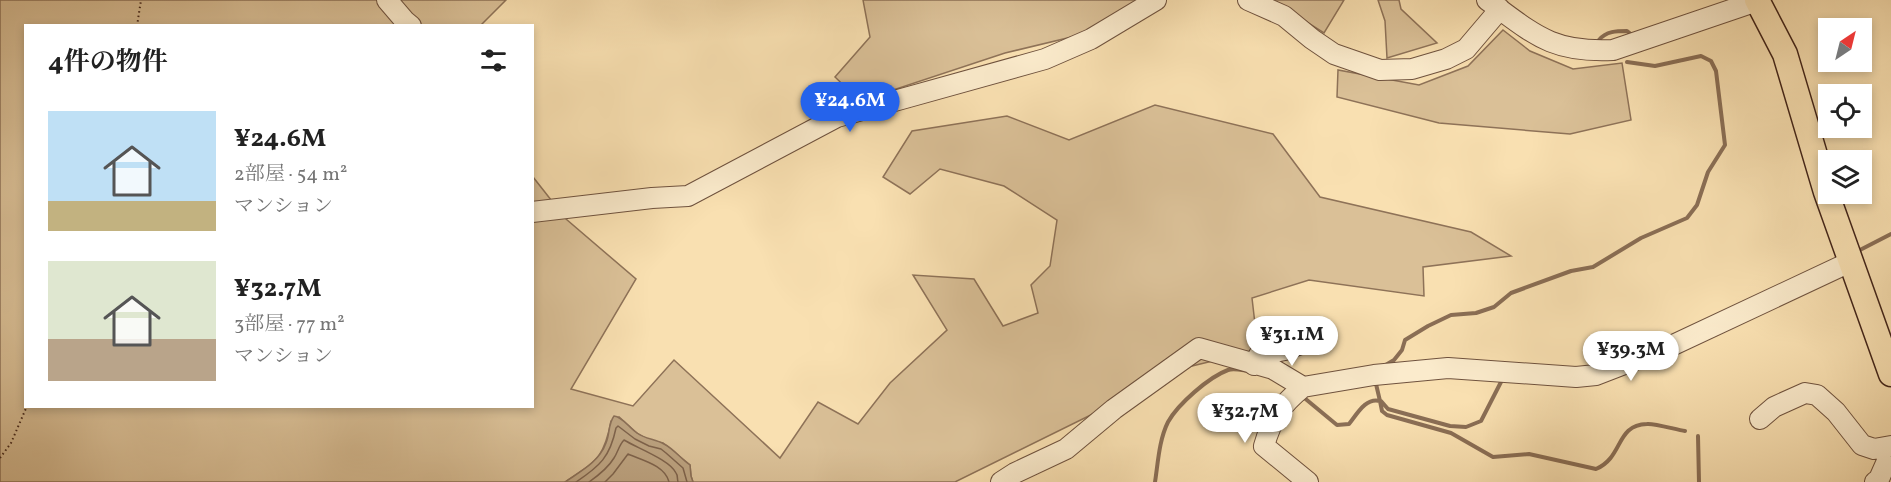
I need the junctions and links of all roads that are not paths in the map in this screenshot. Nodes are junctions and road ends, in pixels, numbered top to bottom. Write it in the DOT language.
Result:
graph roads {
  1 [pos="387,0"];
  2 [pos="1156,0"];
  3 [pos="1248,0"];
  4 [pos="1757,1"];
  5 [pos="1493,5"];
  6 [pos="409,24"];
  7 [pos="534,212"];
  8 [pos="1850,262"];
  9 [pos="1306,342"];
  10 [pos="1254,365"];
  11 [pos="1891,374"];
  12 [pos="1298,390"];
  13 [pos="1760,419"];
  14 [pos="1891,446"];
  15 [pos="1891,452"];
  16 [pos="1001,482"];
  17 [pos="1308,482"];
  18 [pos="1875,482"];
  1 -- 6 [label="street"];
  2 -- 7 [label="street"];
  3 -- 5 [label="street"];
  4 -- 5 [label="street"];
  4 -- 8 [label="main road"];
  8 -- 11 [label="main road"];
  8 -- 12 [label="street"];
  9 -- 10 [label="street"];
  10 -- 12 [label="street"];
  10 -- 16 [label="street"];
  12 -- 17 [label="street"];
  13 -- 14 [label="street"];
  15 -- 18 [label="street"];
}
